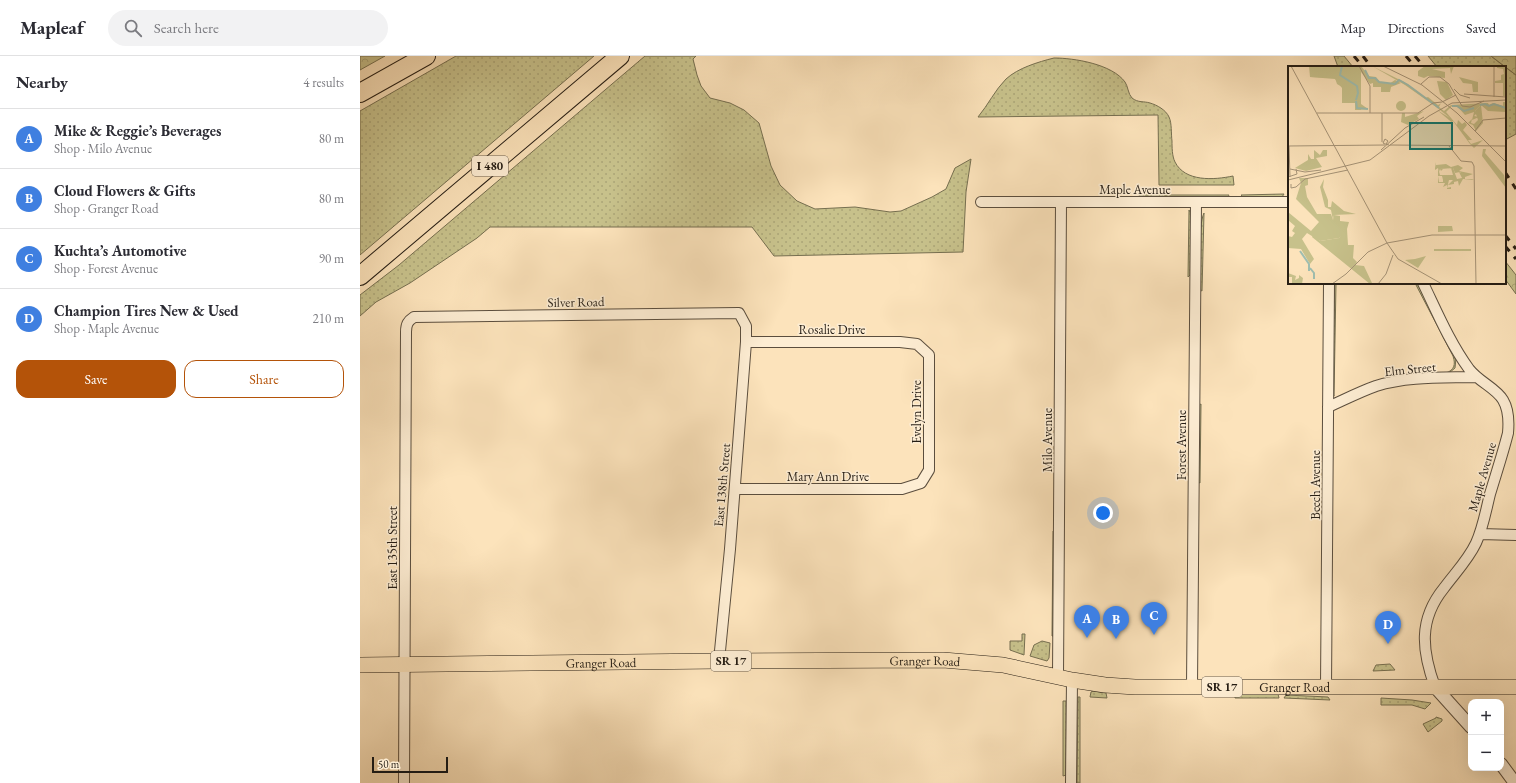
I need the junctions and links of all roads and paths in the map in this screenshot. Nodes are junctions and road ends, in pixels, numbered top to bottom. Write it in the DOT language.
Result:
graph roads {
  1 [pos="426,56"];
  2 [pos="620,56"];
  3 [pos="360,93"];
  4 [pos="981,202"];
  5 [pos="1196,202"];
  6 [pos="1288,202"];
  7 [pos="1061,203"];
  8 [pos="360,276"];
  9 [pos="1329,284"];
  10 [pos="1424,284"];
  11 [pos="738,313"];
  12 [pos="414,316"];
  13 [pos="746,342"];
  14 [pos="917,344"];
  15 [pos="1476,377"];
  16 [pos="1328,407"];
  17 [pos="921,483"];
  18 [pos="735,489"];
  19 [pos="1480,534"];
  20 [pos="1516,535"];
  21 [pos="719,661"];
  22 [pos="404,665"];
  23 [pos="360,666"];
  24 [pos="1065,679"];
  25 [pos="1192,687"];
  26 [pos="1435,687"];
  27 [pos="1516,687"];
  28 [pos="1326,688"];
  29 [pos="1468,724"];
  30 [pos="1504,768"];
  31 [pos="404,783"];
  32 [pos="1071,783"];
  33 [pos="1515,783"];
  1 -- 3 [label="highway"];
  2 -- 8 [label="highway, I 480"];
  4 -- 7 [label="street, Maple Avenue"];
  5 -- 6 [label="street, Maple Avenue"];
  5 -- 7 [label="street, Maple Avenue"];
  5 -- 25 [label="street, Forest Avenue"];
  7 -- 24 [label="street, Milo Avenue"];
  9 -- 16 [label="street, Beech Avenue"];
  10 -- 15 [label="street, Maple Avenue"];
  11 -- 12 [label="street, Silver Road"];
  11 -- 13 [label="street, East 138th Street"];
  12 -- 22 [label="street, East 135th Street"];
  13 -- 14 [label="street, Rosalie Drive"];
  13 -- 18 [label="street, East 138th Street"];
  14 -- 17 [label="street, Evelyn Drive"];
  15 -- 16 [label="street, Elm Street"];
  15 -- 19 [label="street, Maple Avenue"];
  16 -- 28 [label="street, Beech Avenue"];
  17 -- 18 [label="street, Mary Ann Drive"];
  18 -- 21 [label="street, East 138th Street"];
  19 -- 20 [label="street"];
  19 -- 26 [label="street, Maple Avenue"];
  21 -- 22 [label="main road, Granger Road / SR 17"];
  21 -- 24 [label="main road, Granger Road / SR 17"];
  22 -- 23 [label="main road, Granger Road / SR 17"];
  22 -- 31 [label="street, East 135th Street"];
  24 -- 25 [label="main road, Granger Road / SR 17"];
  24 -- 32 [label="street, Milo Avenue"];
  25 -- 28 [label="main road, Granger Road / SR 17"];
  26 -- 27 [label="main road, SR 17"];
  26 -- 28 [label="main road, Granger Road / SR 17"];
  26 -- 29 [label="street"];
  30 -- 33 [label="street"];
}
